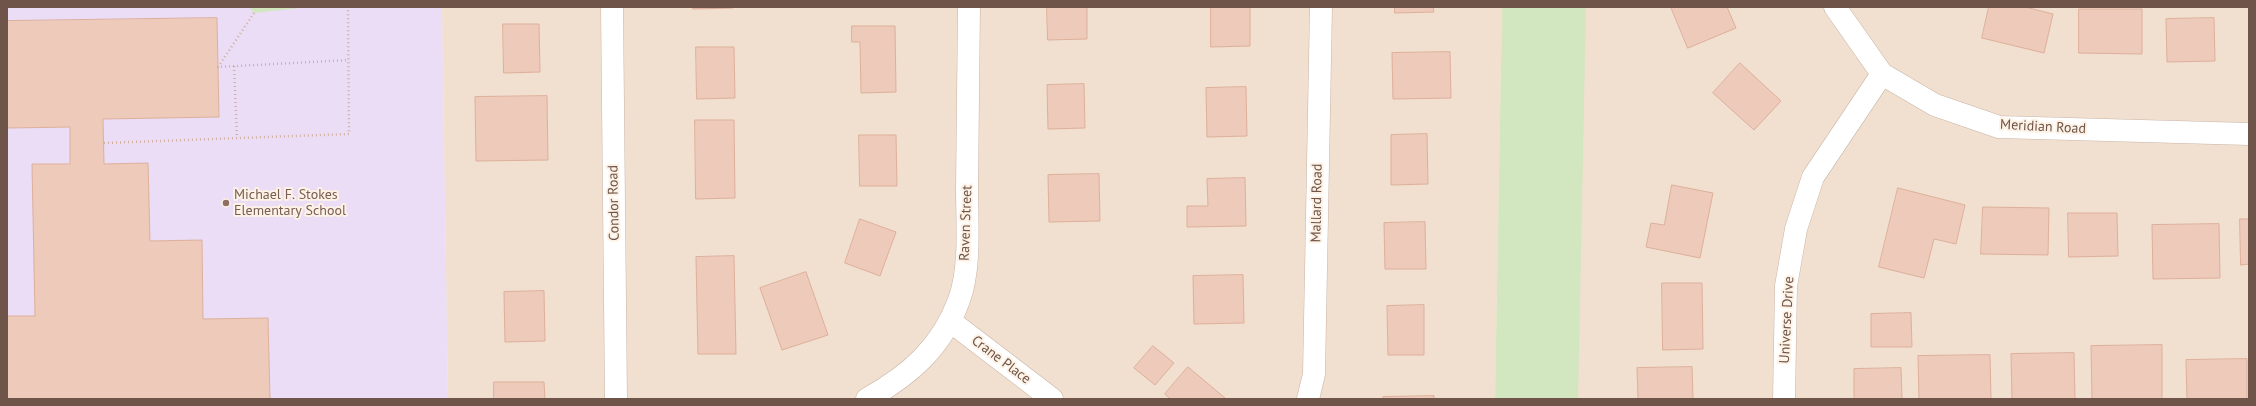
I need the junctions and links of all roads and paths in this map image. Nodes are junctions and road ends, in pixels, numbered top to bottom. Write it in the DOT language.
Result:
graph roads {
  1 [pos="348,7"];
  2 [pos="612,7"];
  3 [pos="969,7"];
  4 [pos="1321,7"];
  5 [pos="1835,7"];
  6 [pos="254,13"];
  7 [pos="348,60"];
  8 [pos="234,66"];
  9 [pos="1882,74"];
  10 [pos="2249,134"];
  11 [pos="237,138"];
  12 [pos="104,143"];
  13 [pos="950,322"];
  14 [pos="616,399"];
  15 [pos="867,399"];
  16 [pos="1052,399"];
  17 [pos="1308,399"];
  18 [pos="1784,399"];
  1 -- 7 [label="path"];
  2 -- 14 [label="street, Condor Road"];
  3 -- 13 [label="street, Raven Street"];
  4 -- 17 [label="street, Mallard Road"];
  5 -- 9 [label="street, Meridian Road"];
  6 -- 8 [label="path"];
  7 -- 8 [label="path"];
  7 -- 11 [label="path"];
  8 -- 11 [label="path"];
  9 -- 10 [label="street, Meridian Road"];
  9 -- 18 [label="street, Universe Drive"];
  11 -- 12 [label="path"];
  13 -- 15 [label="street, Raven Street"];
  13 -- 16 [label="street, Crane Place"];
}
